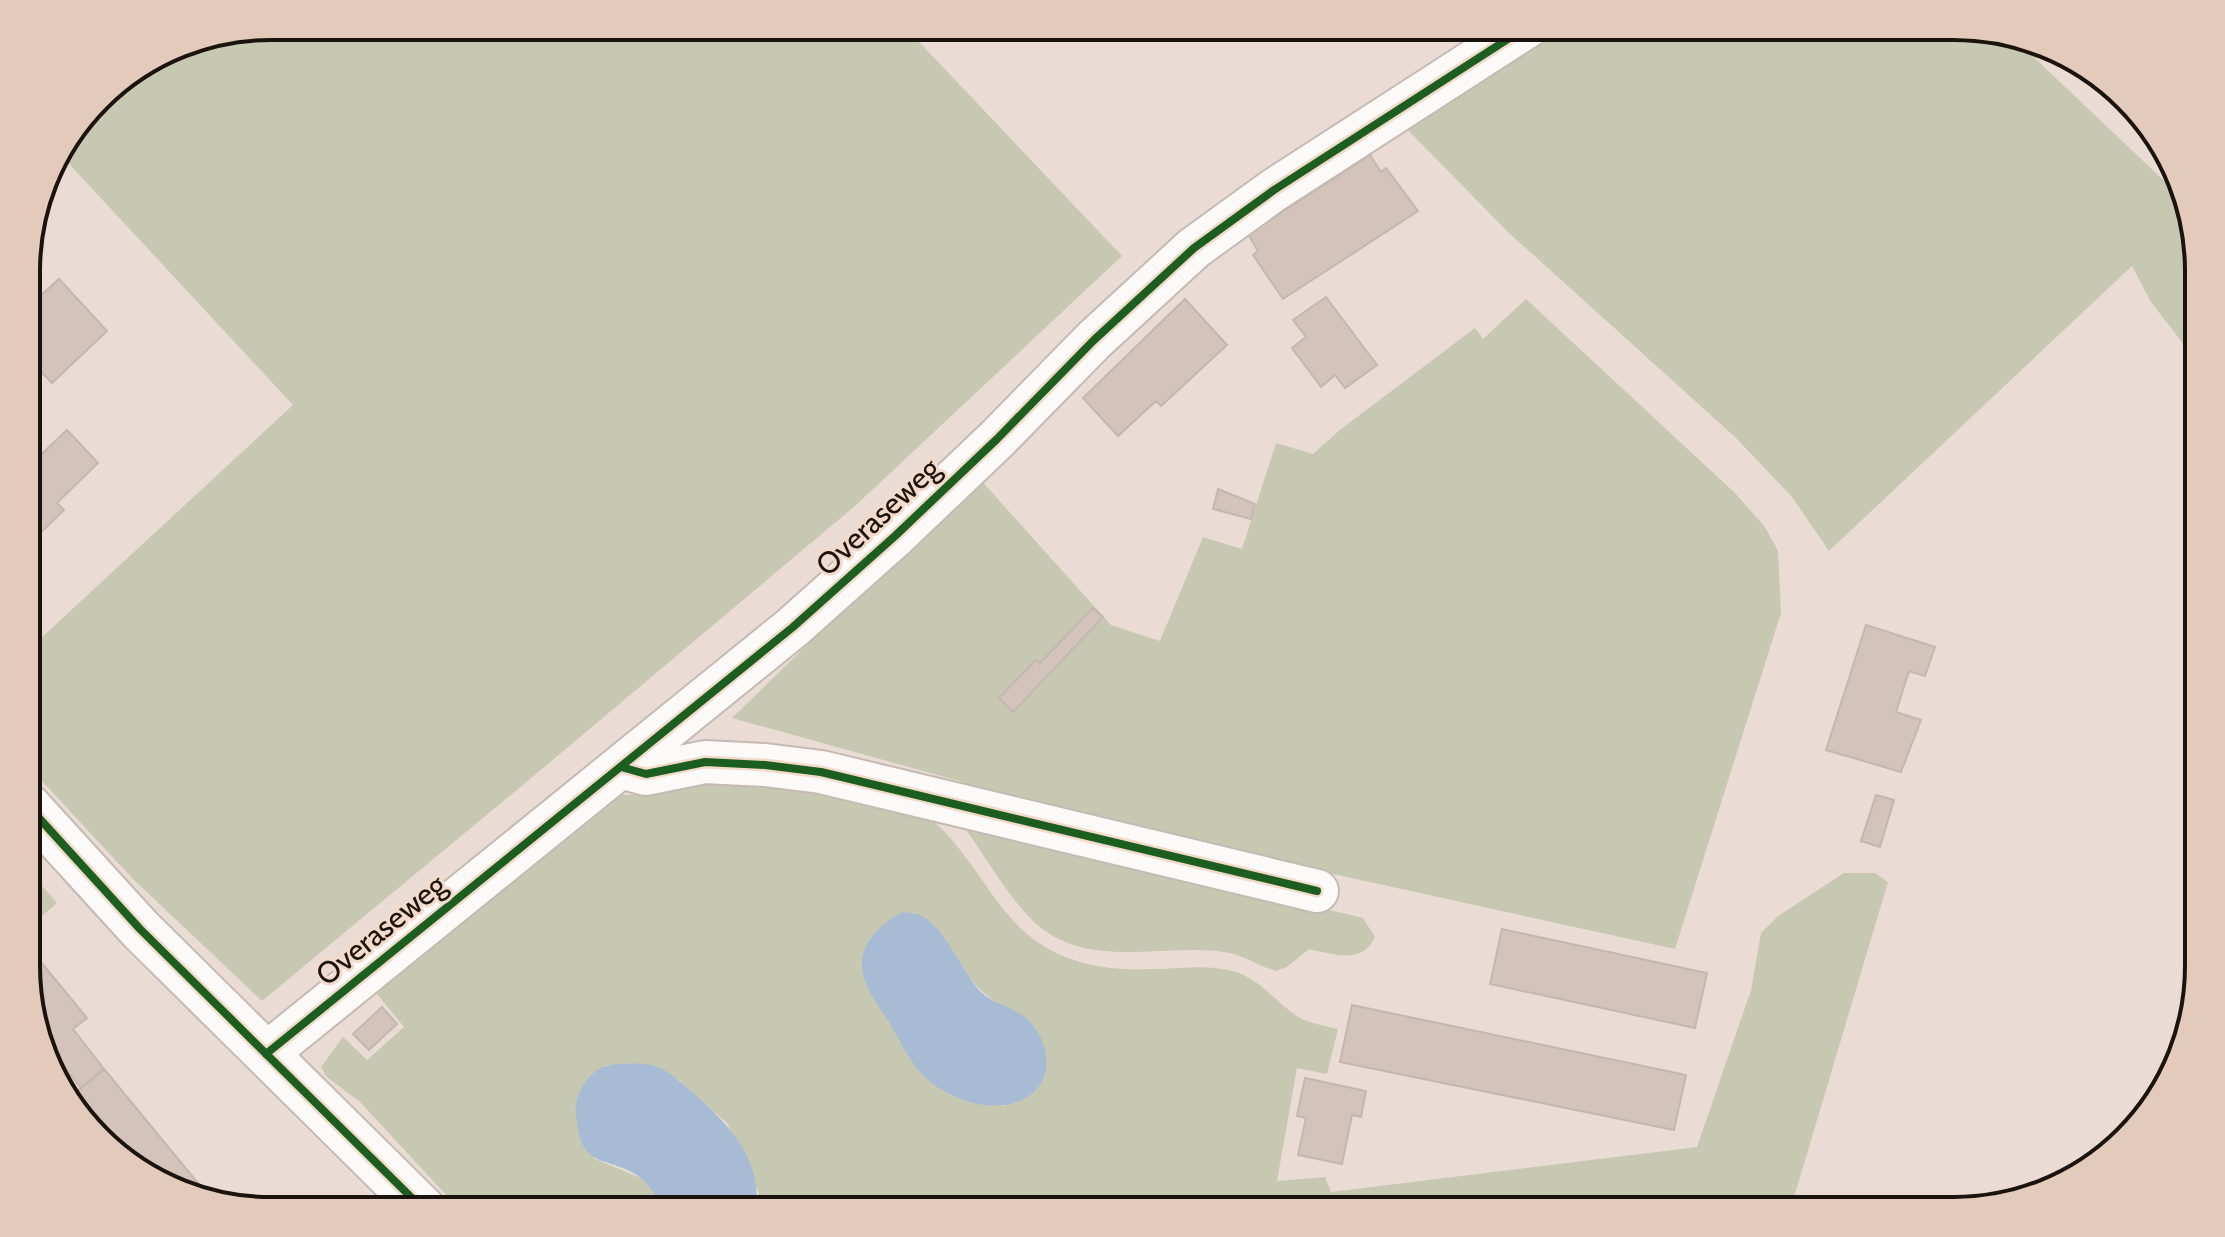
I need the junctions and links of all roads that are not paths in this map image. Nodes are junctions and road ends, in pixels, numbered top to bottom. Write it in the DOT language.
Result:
graph roads {
  1 [pos="1506,40"];
  2 [pos="621,767"];
  3 [pos="40,819"];
  4 [pos="1317,891"];
  5 [pos="266,1054"];
  6 [pos="411,1197"];
  1 -- 2 [label="street, Overaseweg"];
  2 -- 4 [label="street"];
  2 -- 5 [label="street, Overaseweg"];
  3 -- 5 [label="street"];
  5 -- 6 [label="street"];
}
